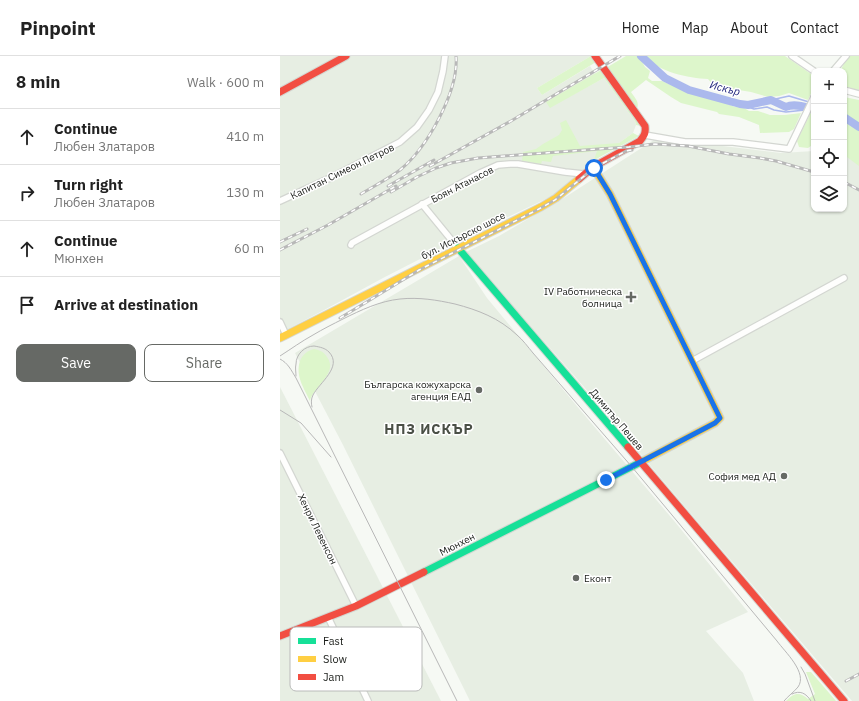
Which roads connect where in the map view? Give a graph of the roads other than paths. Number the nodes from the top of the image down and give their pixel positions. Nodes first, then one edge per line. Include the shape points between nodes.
1 (346, 56) edge
2 (445, 56) edge
3 (595, 56) edge
4 (792, 56) edge
5 (846, 56) edge
6 (836, 68) edge
7 (811, 70) edge
8 (847, 91) edge
9 (280, 92) edge
10 (859, 94) edge
11 (811, 103) edge
12 (645, 135) junction
13 (593, 167) junction
14 (584, 174) junction
15 (280, 201) edge
16 (422, 204) junction
17 (351, 245) dead end
18 (458, 248) junction
19 (844, 278) dead end
20 (280, 322) edge
21 (283, 337) edge
22 (692, 361) junction
23 (280, 453) edge
24 (641, 462) junction
25 (356, 606) junction
26 (328, 617) junction
27 (303, 627) edge
28 (333, 627) edge
29 (290, 632) edge
30 (280, 636) edge
31 (363, 691) edge
32 (368, 701) edge
33 (844, 701) edge

1 - 9 street
2 - 15 street, Капитан Симеон Петров via 438,92 429,110 417,127 400,142
3 - 12 street via 645,126
4 - 7 street
5 - 6 street
8 - 10 street
11 - 12 street via 789,149 733,142 685,142
12 - 13 street, бул. Искърско шосе via 640,142
13 - 14 street, бул. Искърско шосе
13 - 22 street via 610,194
14 - 16 street, Боян Атанасов via 504,164 492,167
14 - 18 street, бул. Искърско шосе via 556,198
16 - 17 street, Боян Атанасов
16 - 18 street, Димитър Пешев
18 - 21 street, бул. Искърско шосе
18 - 24 street, Димитър Пешев
19 - 22 street
20 - 21 street
22 - 24 street, Мюнхен via 720,418
23 - 25 street, Хенри Левенсон
24 - 25 street, Мюнхен
24 - 33 street, Димитър Пешев
25 - 26 street, Мюнхен
26 - 27 street, Мюнхен
26 - 28 street
29 - 30 street, Мюнхен
31 - 32 street

